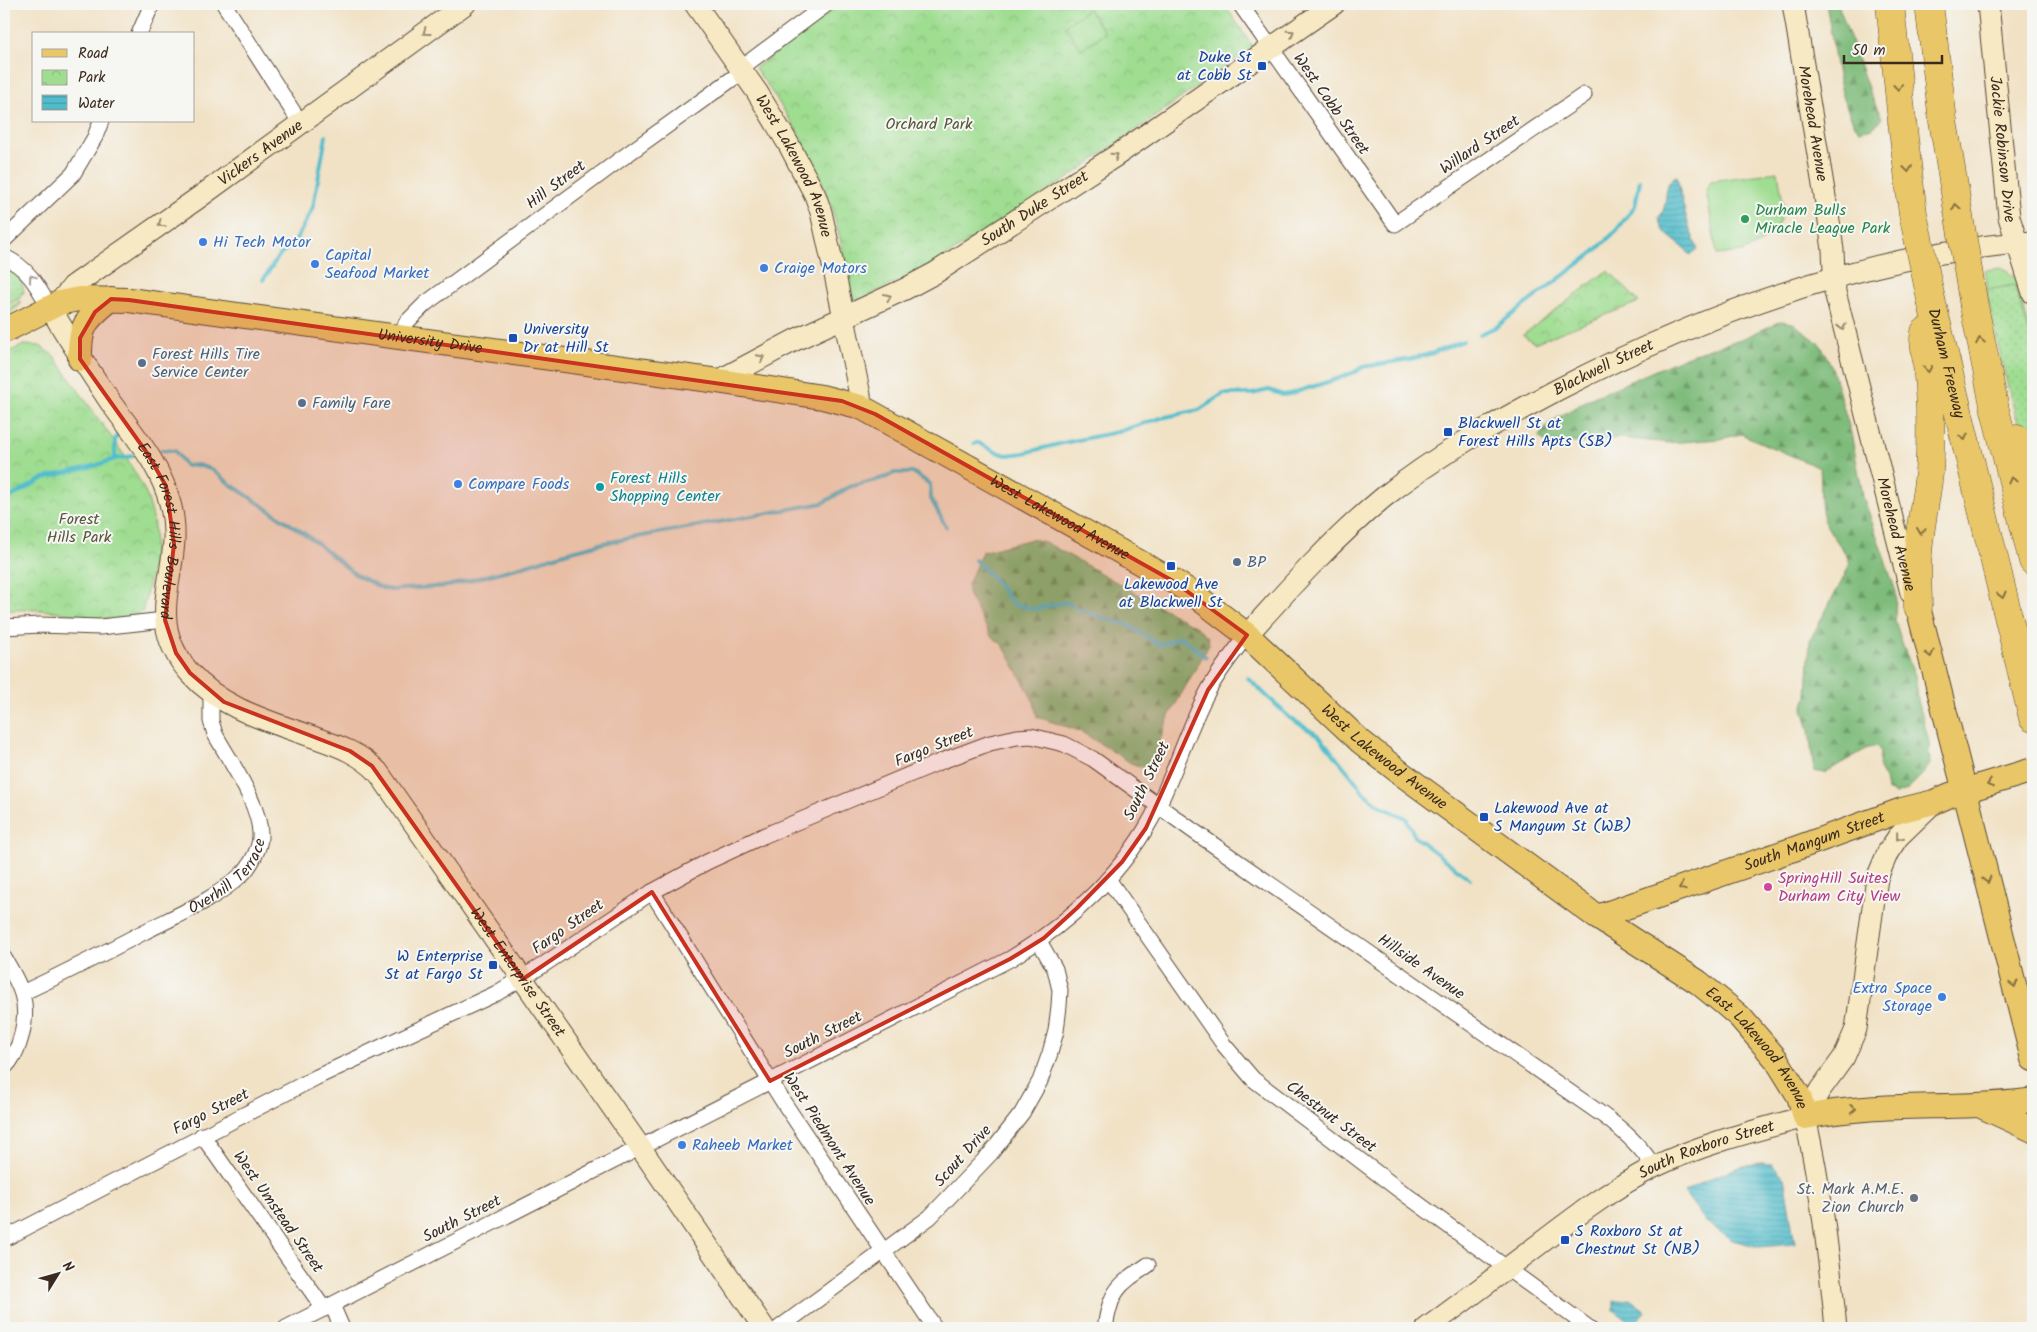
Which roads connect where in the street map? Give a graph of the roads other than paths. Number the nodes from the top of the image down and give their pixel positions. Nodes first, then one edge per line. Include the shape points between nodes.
1 (152, 4) edge
2 (224, 4) edge
3 (465, 4) edge
4 (696, 4) edge
5 (827, 4) edge
6 (1240, 4) edge
7 (1334, 4) edge
8 (1793, 4) edge
9 (1890, 4) edge
10 (1988, 4) edge
11 (1931, 9) edge
12 (140, 32) edge
13 (1270, 47) junction
14 (742, 70) junction
15 (1584, 95) dead end
16 (101, 122) edge
17 (301, 124) junction
18 (1395, 224) joint
19 (4, 240) edge
20 (2025, 243) edge
21 (4, 257) edge
22 (1834, 279) junction
23 (2033, 293) edge
24 (111, 299) junction
25 (1932, 304) junction
26 (54, 306) junction
27 (844, 317) junction
28 (4, 331) edge
29 (402, 338) junction
30 (80, 359) junction
31 (1987, 376) junction
32 (718, 381) junction
33 (861, 408) junction
34 (2033, 479) edge
35 (2033, 561) edge
36 (1918, 607) junction
37 (165, 620) junction
38 (4, 628) edge
39 (1247, 635) junction
40 (211, 693) junction
41 (2033, 718) edge
42 (2024, 773) edge
43 (1966, 792) junction
44 (1934, 802) junction
45 (1158, 806) junction
46 (1108, 879) junction
47 (652, 892) junction
48 (1597, 917) junction
49 (1039, 941) junction
50 (4, 958) edge
51 (523, 979) junction
52 (22, 993) junction
53 (2033, 1059) edge
54 (4, 1068) edge
55 (770, 1081) junction
56 (2033, 1100) edge
57 (1978, 1105) junction
58 (1805, 1117) junction
59 (2033, 1130) edge
60 (202, 1136) junction
61 (640, 1147) junction
62 (1654, 1167) junction
63 (4, 1239) edge
64 (884, 1253) junction
65 (1148, 1265) dead end
66 (1507, 1268) junction
67 (328, 1307) junction
68 (286, 1328) edge
69 (342, 1328) edge
70 (764, 1328) edge
71 (779, 1328) edge
72 (935, 1328) edge
73 (1105, 1328) edge
74 (1427, 1328) edge
75 (1589, 1328) edge
76 (1836, 1328) edge

1 - 12 street
2 - 17 street
3 -> 17 street, Vickers Avenue
4 - 14 street, West Lakewood Avenue
5 - 14 street, Hill Street
6 - 13 street, West Cobb Street
13 -> 7 street, South Duke Street
8 - 22 street, Morehead Avenue via 1830,228
9 -> 25 highway, Durham Freeway, bridge via 1914,214
10 - 20 street, Jackie Robinson Drive via 2009,217
31 -> 11 highway, bridge via 1943,121
13 - 18 street, West Cobb Street
27 -> 13 street, South Duke Street via 906,289 967,253 1109,160
14 - 27 street, West Lakewood Avenue via 789,145 815,195
14 - 29 street, Hill Street via 424,304 406,323
15 - 18 street, Willard Street
16 - 19 street via 73,174
17 -> 26 street, Vickers Avenue via 73,286
20 - 22 street, Blackwell Street via 1934,253
20 - 23 street, Jackie Robinson Drive
26 -> 21 street via 20,265
22 -> 36 street, Morehead Avenue via 1841,320 1900,552
22 - 39 street, Blackwell Street via 1770,298 1644,347 1468,439 1365,514 1300,575
24 - 26 main road, University Drive via 79,299
24 - 29 main road, University Drive
24 - 30 main road via 86,323 80,338
25 -> 36 highway via 1924,338 1930,384 1930,444 1916,574
25 -> 41 highway, Durham Freeway
26 - 28 main road, University Drive
26 - 30 street, East Forest Hills Boulevard
32 -> 27 street, South Duke Street
27 - 33 street, West Lakewood Avenue
29 - 32 main road, University Drive
30 - 37 street, East Forest Hills Boulevard via 151,458 166,486 172,510 174,544
31 - 34 highway via 2007,411
35 -> 31 highway
32 - 33 main road, University Drive via 822,397
33 - 39 main road, West Lakewood Avenue via 1173,581
36 -> 43 main road, Morehead Avenue
37 - 38 street, East Forest Hills Boulevard via 100,627 40,625
37 - 40 street via 170,641 182,663
39 - 45 street, South Street via 1208,690
39 - 48 main road, West Lakewood Avenue via 1379,757
40 - 51 street, West Enterprise Street via 247,712 350,751 372,766 385,780
40 - 52 street, Overhill Terrace via 211,721 215,734 256,811 259,826 258,847 244,872 200,903
42 -> 43 main road, South Mangum Street
43 - 44 main road, South Mangum Street
43 -> 53 main road, Morehead Avenue
44 -> 48 main road, South Mangum Street via 1902,810
44 -> 58 street via 1898,838 1877,878 1856,1029 1844,1057
45 - 46 street, South Street
45 - 47 street, Fargo Street via 1094,759 1064,744 1031,736 1003,739 763,836
45 - 62 street, Hillside Avenue via 1604,1116 1631,1137
46 - 49 street, South Street
46 - 66 street, Chestnut Street via 1224,1045 1253,1079
47 - 51 street, Fargo Street
47 - 55 street, West Piedmont Avenue
48 - 58 main road, East Lakewood Avenue via 1698,982 1740,1017 1776,1059 1799,1096
49 - 55 street, South Street via 1010,960
49 - 64 street, Scout Drive via 1057,974 1060,990 1056,1031 1032,1096 1010,1130 952,1194 930,1217
50 - 52 street
51 - 60 street, Fargo Street
51 - 61 street, West Enterprise Street
52 - 54 street via 24,1003 19,1047
55 - 61 street, South Street
55 - 64 street, West Piedmont Avenue
56 - 57 main road, South Roxboro Street
58 -> 57 main road, South Roxboro Street via 1850,1109
57 - 59 main road
58 - 62 street, South Roxboro Street via 1740,1135
58 - 76 street, East Lakewood Avenue via 1824,1222
60 - 63 street, Fargo Street
60 - 67 street, West Umstead Street
61 - 67 street, South Street
61 - 70 street, West Enterprise Street
62 - 66 street, South Roxboro Street via 1599,1200
64 - 71 street, Scout Drive
64 - 72 street, West Piedmont Avenue
65 - 73 street via 1118,1287
66 - 74 street, South Roxboro Street
66 - 75 street, Chestnut Street
67 - 68 street, South Street
67 - 69 street, West Umstead Street

